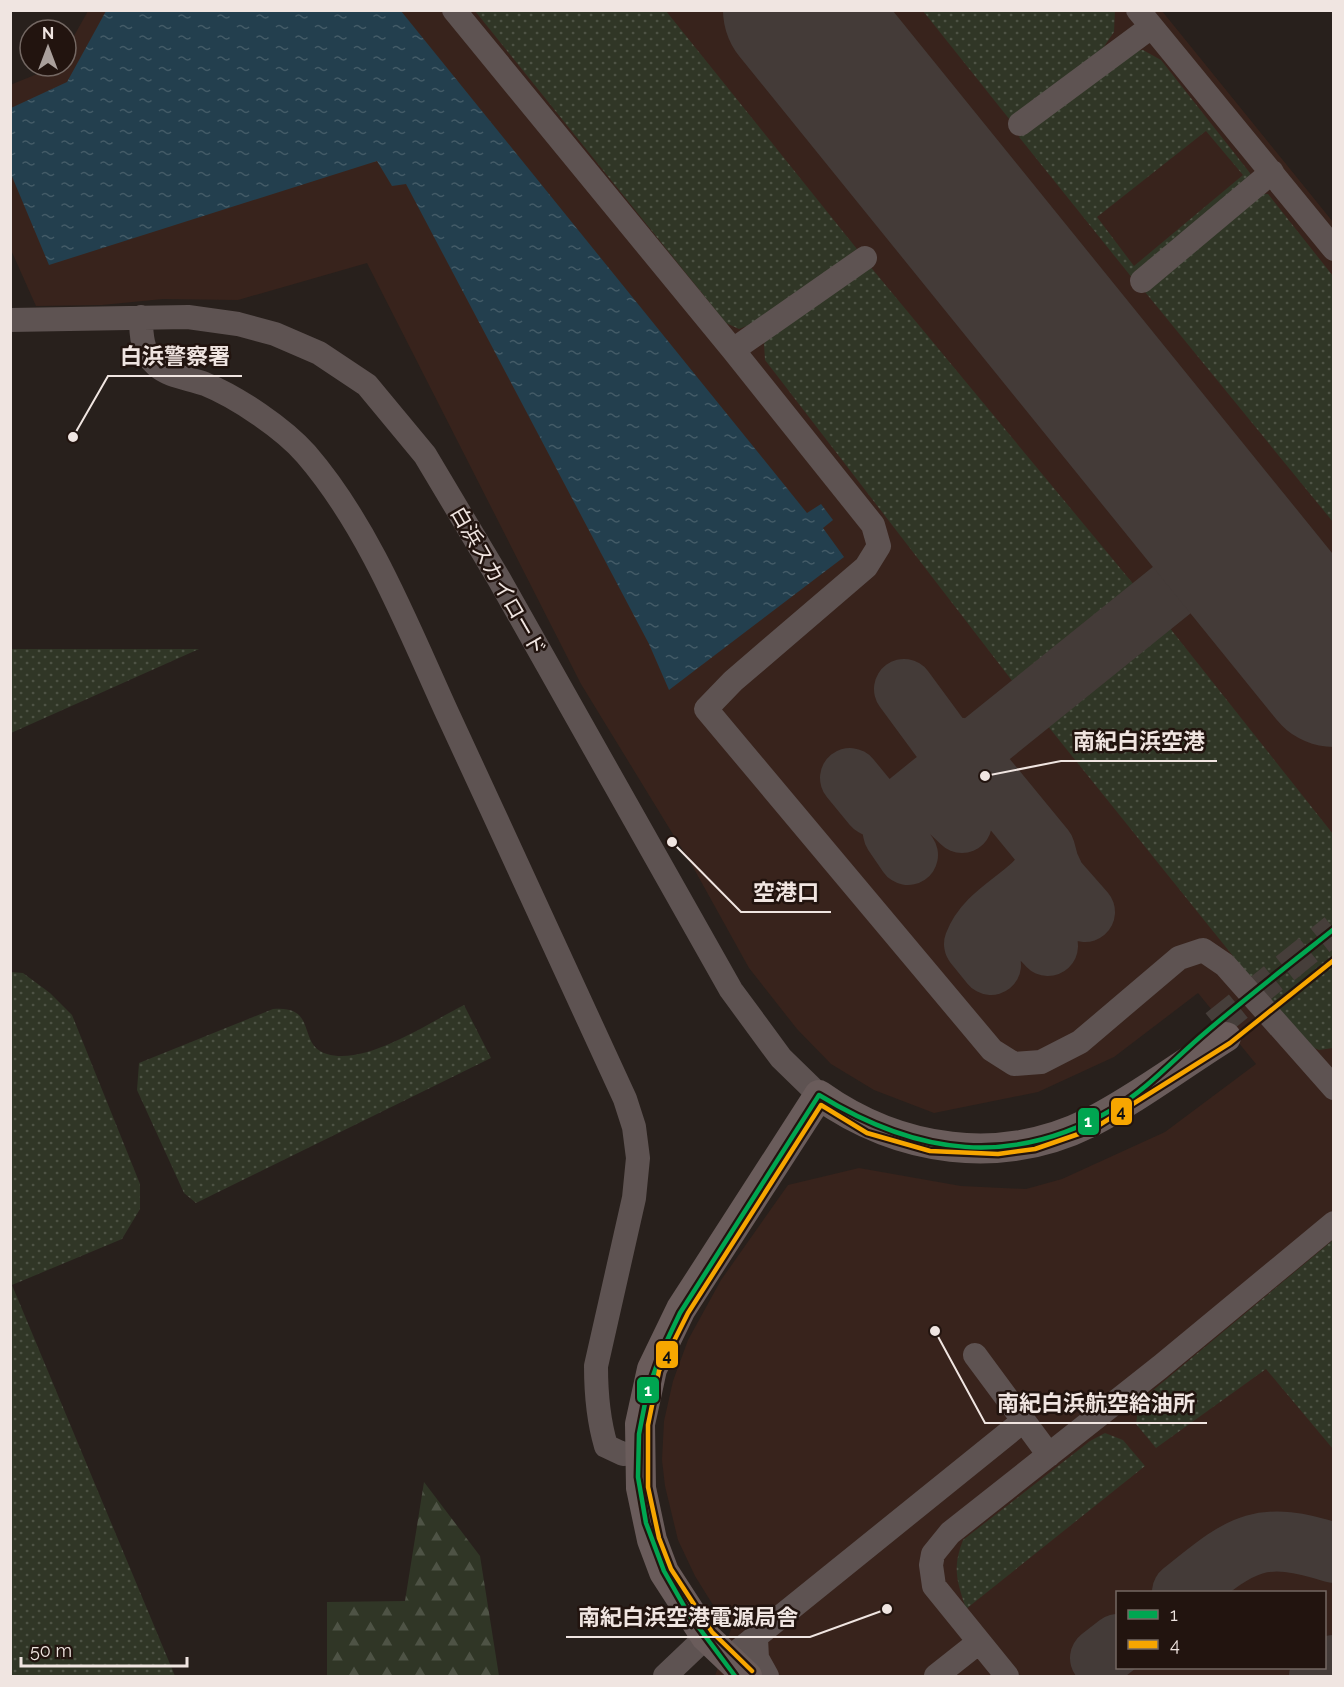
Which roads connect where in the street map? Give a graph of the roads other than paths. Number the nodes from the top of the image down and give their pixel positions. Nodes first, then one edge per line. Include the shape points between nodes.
1 (454, 10) edge
2 (1145, 19) edge
3 (1020, 124) dead end
4 (1272, 172) junction
5 (1334, 249) edge
6 (865, 258) dead end
7 (1142, 281) dead end
8 (141, 317) junction
9 (10, 320) edge
10 (733, 350) junction
11 (1221, 1031) tunnel mouth
12 (1329, 1073) edge
13 (819, 1095) junction
14 (1334, 1223) edge
15 (975, 1354) dead end
16 (1023, 1421) junction
17 (638, 1454) junction
18 (1049, 1455) junction
19 (706, 1637) junction
20 (756, 1638) junction
21 (979, 1642) junction
22 (736, 1671) edge
23 (665, 1677) edge
24 (767, 1677) edge
25 (936, 1677) edge
26 (1007, 1677) edge

1 - 10 street
2 - 3 street
2 - 4 street
4 - 5 street
4 - 7 street
6 - 10 street
8 - 9 street, 白浜スカイロード
8 - 13 street, 白浜スカイロード via 188,317 275,334 319,352 368,385 386,405 425,455 499,579 731,990 782,1058
8 - 17 street via 146,351 156,365 242,403 272,425 305,453 345,506 394,598 625,1098 638,1158 631,1209 596,1366 596,1391 598,1420 606,1446 623,1454
10 - 12 street via 873,525 879,546 866,567 706,709 992,1050 1014,1064 1041,1062 1080,1041 1179,958 1203,950 1225,965
11 - 13 main road via 1117,1107 1081,1126 1033,1142 998,1148 931,1144 897,1136 870,1126
13 - 17 main road via 665,1338 644,1397
14 - 18 street
15 - 16 street
16 - 18 street
16 - 20 street
17 - 19 main road via 652,1540 664,1572
18 - 21 street via 950,1533 933,1554 934,1586
19 - 22 main road
19 - 23 street
20 - 22 street
20 - 24 street via 757,1658
21 - 25 street
21 - 26 street

